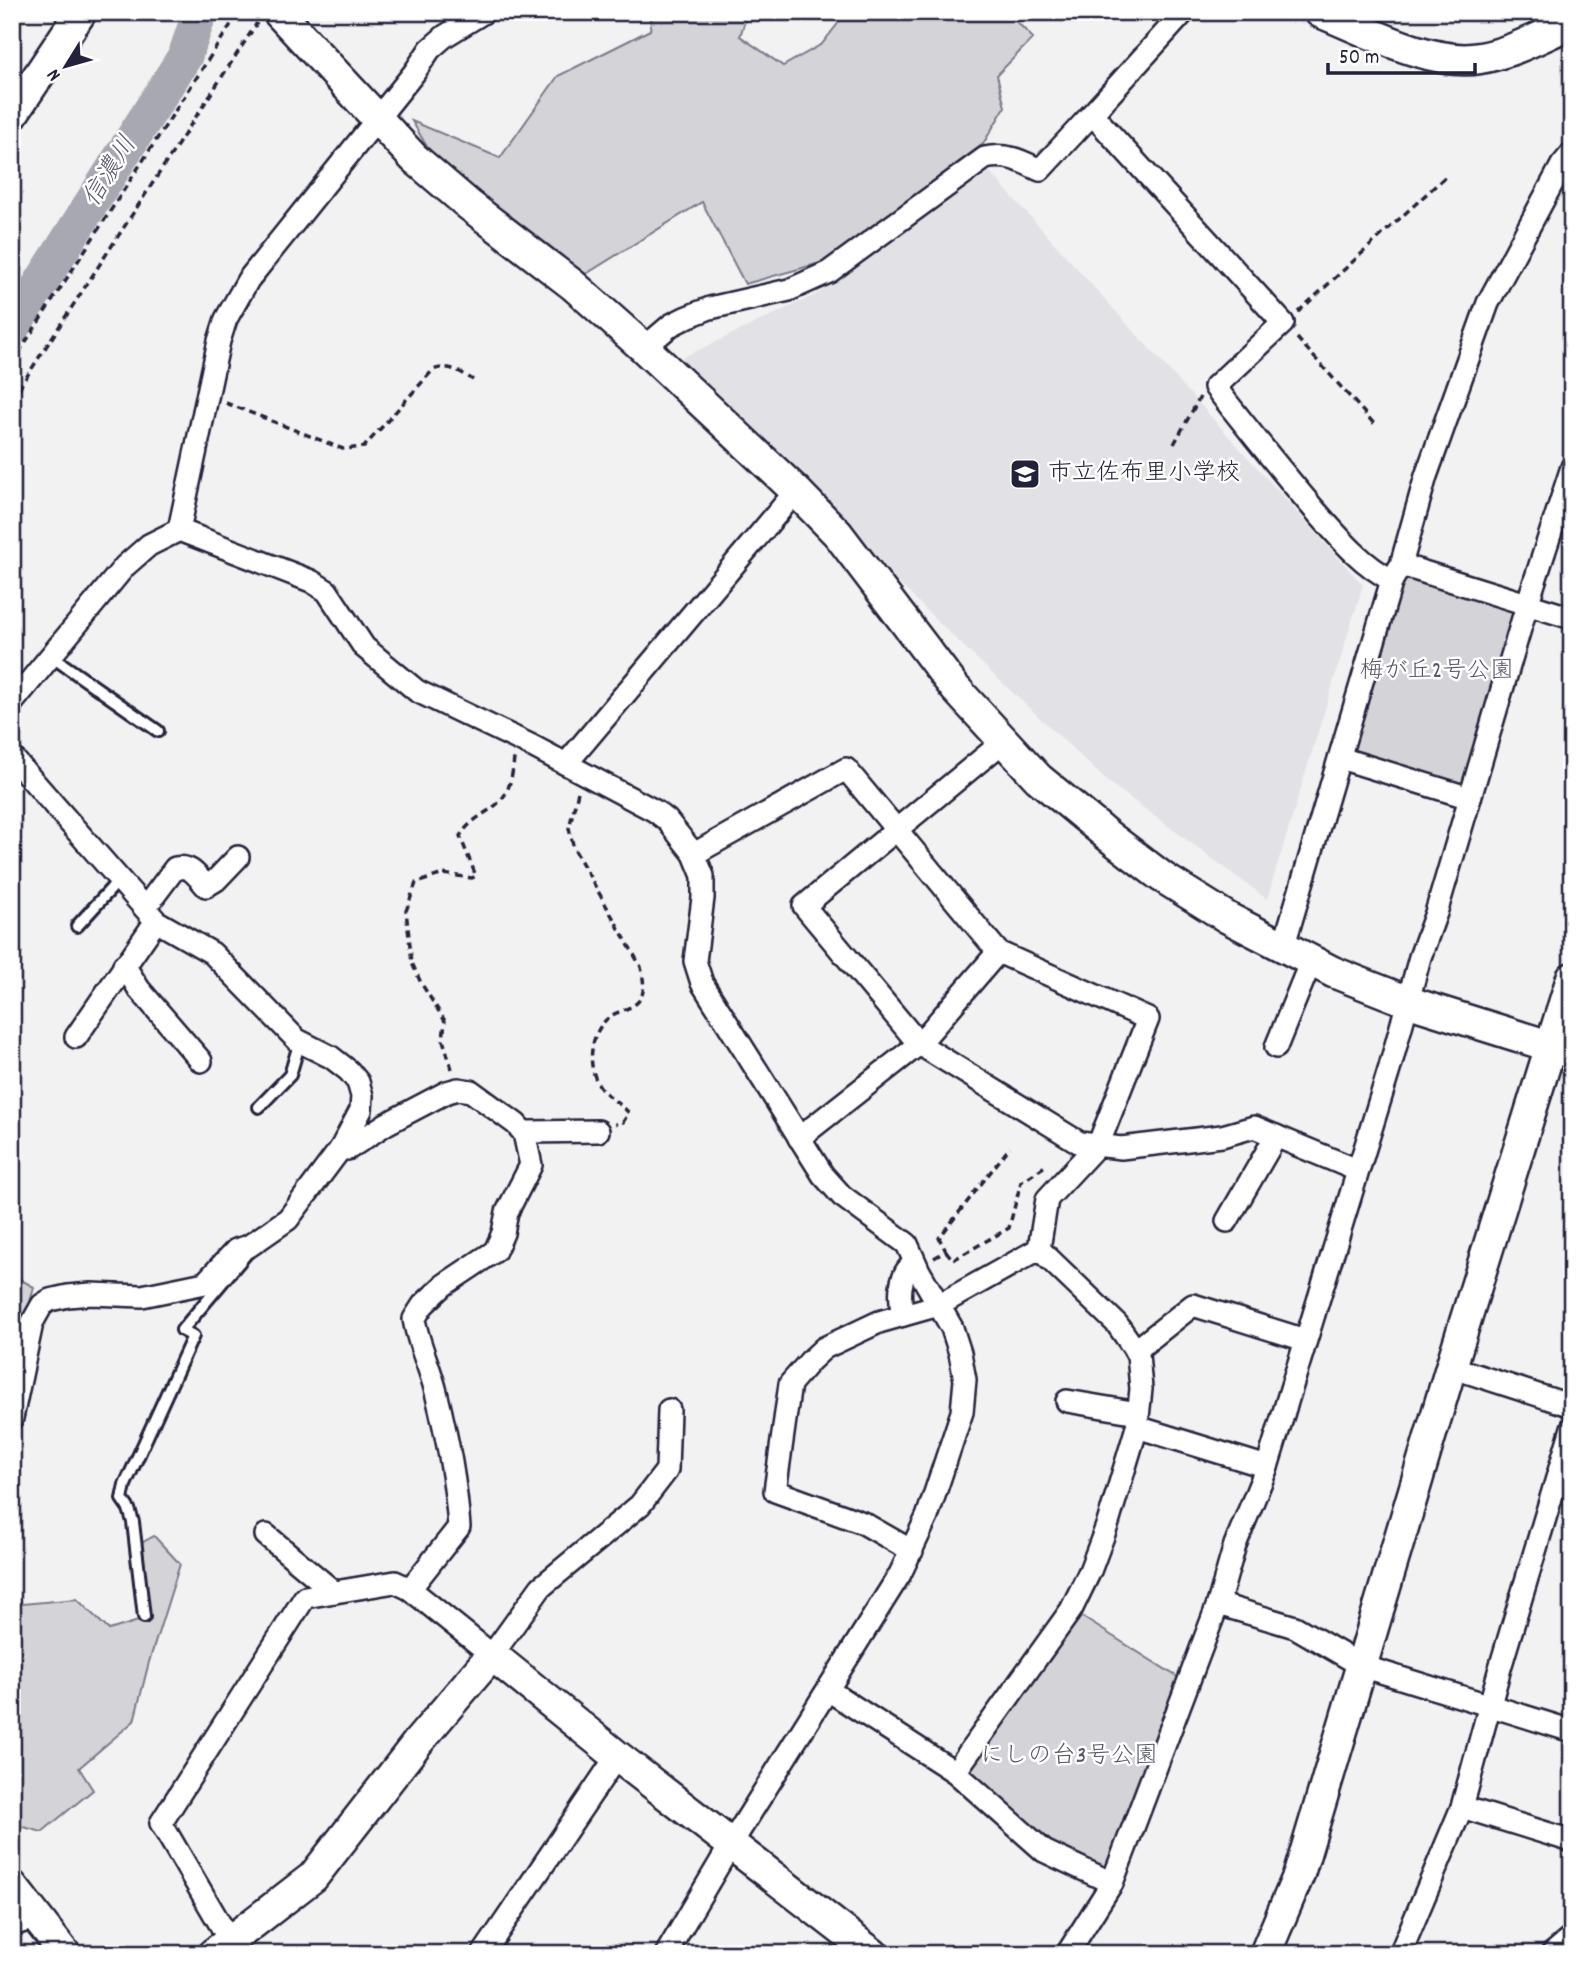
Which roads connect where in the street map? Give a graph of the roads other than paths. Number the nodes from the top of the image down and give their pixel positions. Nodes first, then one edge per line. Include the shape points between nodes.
1 (81, 12) edge
2 (278, 12) edge
3 (484, 12) edge
4 (1184, 12) edge
5 (1320, 12) edge
6 (1572, 23) edge
7 (1092, 114) junction
8 (12, 115) edge
9 (377, 119) junction
10 (1572, 153) edge
11 (644, 348) junction
12 (1572, 467) edge
13 (796, 491) junction
14 (179, 530) junction
15 (1397, 573) junction
16 (1527, 604) junction
17 (1572, 618) edge
18 (51, 656) junction
19 (12, 703) edge
20 (158, 731) dead end
21 (1004, 741) junction
22 (12, 757) edge
23 (1340, 758) junction
24 (566, 764) junction
25 (1470, 797) junction
26 (897, 830) junction
27 (694, 853) junction
28 (238, 857) dead end
29 (120, 880) junction
30 (151, 914) junction
31 (77, 926) dead end
32 (1283, 948) junction
33 (998, 952) junction
34 (1311, 961) junction
35 (124, 965) junction
36 (1572, 978) edge
37 (1409, 1002) junction
38 (76, 1037) dead end
39 (300, 1041) junction
40 (919, 1044) junction
41 (1276, 1047) dead end
42 (1561, 1049) edge
43 (201, 1061) dead end
44 (258, 1107) dead end
45 (598, 1131) road end
46 (524, 1133) junction
47 (1276, 1136) junction
48 (799, 1138) junction
49 (1096, 1146) junction
50 (341, 1148) junction
51 (1356, 1170) junction
52 (1227, 1221) dead end
53 (249, 1247) junction
54 (1038, 1249) junction
55 (916, 1266) junction
56 (939, 1304) junction
57 (903, 1315) junction
58 (1305, 1340) junction
59 (1135, 1351) junction
60 (1451, 1367) junction
61 (1067, 1401) dead end
62 (1572, 1406) edge
63 (669, 1410) dead end
64 (12, 1418) edge
65 (1137, 1420) junction
66 (1572, 1428) edge
67 (1267, 1467) junction
68 (266, 1535) dead end
69 (912, 1551) junction
70 (410, 1588) junction
71 (334, 1592) junction
72 (1218, 1604) junction
73 (144, 1617) dead end
74 (492, 1656) junction
75 (1362, 1666) junction
76 (828, 1690) junction
77 (1490, 1706) junction
78 (1572, 1731) edge
79 (617, 1756) junction
80 (955, 1772) junction
81 (1461, 1807) junction
82 (1572, 1841) edge
83 (731, 1844) junction
84 (1112, 1883) junction
85 (12, 1885) edge
86 (25, 1921) edge
87 (1572, 1937) edge
88 (222, 1947) edge
89 (858, 1949) edge
90 (65, 1954) edge
91 (483, 1954) edge
92 (666, 1954) edge
93 (1067, 1954) edge
94 (1265, 1954) edge
95 (1399, 1954) edge
96 (1552, 1954) edge

1 - 8 street
2 - 9 street
3 - 9 street via 430,49
4 - 7 street
5 - 6 street via 1427,54 1455,60 1505,51
7 - 11 street via 1040,170 1011,156 985,158 829,272 789,290 687,317
7 - 15 street via 1283,323 1215,387 1334,531 1377,572
9 - 11 street via 432,173
9 - 14 street via 248,280 226,319
10 - 15 street via 1488,303
11 - 13 street
12 - 16 street
13 - 21 street via 838,534 955,688
13 - 24 street
14 - 18 street via 149,545 125,566
14 - 24 street via 311,581 327,591 364,647 417,691
15 - 16 street
15 - 23 street
16 - 17 street
16 - 25 street
18 - 19 street
18 - 20 lane
21 - 26 street
21 - 32 street via 1038,778 1162,877
22 - 29 street
23 - 25 street
23 - 32 street
24 - 27 street via 667,820
25 - 37 street
26 - 27 street via 846,769
26 - 33 street
26 - 40 street via 804,906
27 - 48 street via 703,876 695,961 702,983
28 - 30 street via 206,886 185,866 175,868
29 - 30 street
29 - 31 lane
30 - 35 street
30 - 39 street via 212,953
32 - 34 street
33 - 40 street
33 - 49 street via 1148,1018
34 - 37 street
34 - 41 street
35 - 38 street
35 - 43 street
36 - 42 street
37 - 42 street
37 - 51 street
39 - 44 lane via 290,1074
39 - 50 street via 331,1057 358,1082 361,1110
40 - 48 street
40 - 49 street via 1080,1143
42 - 60 street
45 - 46 street
46 - 50 street via 471,1091 458,1089 386,1124 348,1149
46 - 70 street via 531,1165 507,1212 495,1251 444,1285 414,1319 436,1393 459,1527
47 - 49 street via 1254,1127 1222,1136 1121,1148
47 - 51 street
47 - 52 street
48 - 55 street via 842,1196 907,1244
49 - 54 street via 1047,1199
50 - 53 street via 288,1219
51 - 58 street
53 - 64 street via 236,1250 205,1283 184,1289 142,1296 92,1294 50,1300 32,1323
53 - 73 lane via 182,1330 193,1336 125,1485 122,1499 133,1522
54 - 56 street
54 - 59 street via 1117,1324
55 - 56 street
55 - 57 street via 909,1267 903,1277
56 - 57 street
56 - 69 street via 960,1353 965,1380 962,1412
57 - 69 street via 824,1348 790,1384 775,1492 863,1524
58 - 59 street via 1193,1305
58 - 67 street
59 - 65 street via 1141,1389
60 - 62 street
60 - 75 street
61 - 65 street
63 - 74 street via 667,1470 640,1505 541,1587
65 - 67 street
65 - 80 street via 1108,1523 1071,1610
66 - 77 street
67 - 72 street via 1235,1545
68 - 71 street
69 - 76 street
70 - 71 street via 395,1582
70 - 74 street
71 - 88 street via 305,1597 161,1823
72 - 75 street via 1295,1627
72 - 84 street
74 - 79 street
74 - 88 street via 313,1877
75 - 77 street
75 - 94 street via 1299,1874
76 - 80 street
76 - 83 street
77 - 78 street
77 - 81 street
79 - 83 street
79 - 91 street
80 - 84 street via 1044,1851
81 - 82 street
81 - 95 street
83 - 89 street
83 - 92 street
84 - 93 street
85 - 86 street
86 - 90 street
87 - 96 street

